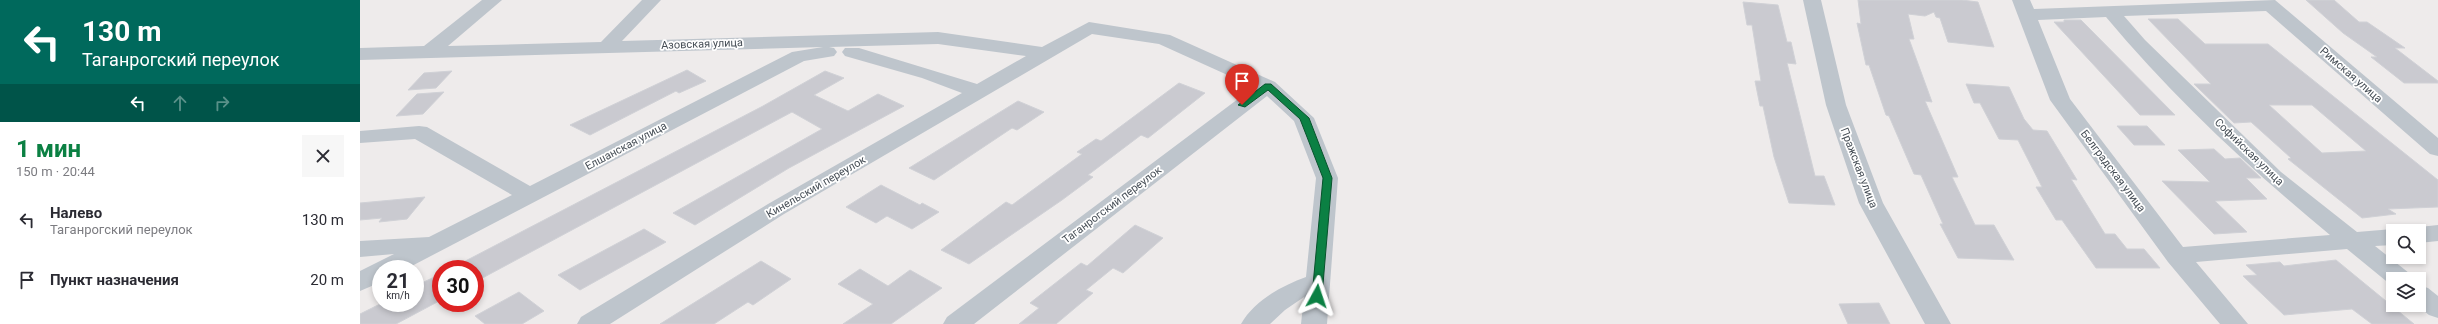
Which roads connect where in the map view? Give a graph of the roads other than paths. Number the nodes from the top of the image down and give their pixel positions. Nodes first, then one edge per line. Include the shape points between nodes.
1 (492, 0) edge
2 (652, 0) edge
3 (1812, 0) edge
4 (2267, 2) edge
5 (2024, 8) edge
6 (2110, 11) junction
7 (860, 46) junction
8 (606, 47) junction
9 (429, 52) junction
10 (1044, 53) junction
11 (360, 54) edge
12 (1268, 86) junction
13 (980, 92) junction
14 (360, 137) edge
15 (2438, 149) edge
16 (531, 196) junction
17 (2438, 234) edge
18 (2426, 235) edge
19 (2386, 238) edge
20 (2352, 241) junction
21 (437, 243) junction
22 (360, 249) edge
23 (2177, 256) junction
24 (404, 260) edge
25 (2391, 272) edge
26 (372, 276) edge
27 (360, 282) edge
28 (1318, 282) junction
29 (2426, 300) edge
30 (2438, 309) edge
31 (590, 324) edge
32 (956, 324) edge
33 (1254, 324) edge
34 (1314, 324) edge
35 (1938, 324) edge
36 (2235, 324) edge

1 - 9 street
2 - 8 street
3 - 35 street, Пражская улица via 1836,105 1871,203
4 - 6 street
4 - 15 street, Римская улица
5 - 6 street
5 - 23 street, Белградская улица via 2060,100
6 - 20 street, Софийская улица via 2138,44 2273,177
7 - 8 street, Азовская улица
7 - 10 street, Азовская улица via 938,38
7 - 13 street
7 - 16 street, Елшанская улица via 799,56
8 - 9 street, Азовская улица
9 - 11 street, Азовская улица
10 - 12 street, Кинельский переулок via 1089,28 1164,39
10 - 13 street, Кинельский переулок
12 - 28 street, Кинельский переулок via 1304,118 1327,178
12 - 32 street, Таганрогский переулок
13 - 31 street, Кинельский переулок via 776,209
14 - 16 street via 419,132
16 - 21 street, Елшанская улица
17 - 18 street
19 - 20 street
20 - 23 street
20 - 25 street, Софийская улица
21 - 22 street
21 - 24 street, Елшанская улица
23 - 36 street, Белградская улица
26 - 27 street
28 - 33 street via 1298,288 1278,299
28 - 34 street, Кинельский переулок
29 - 30 street

